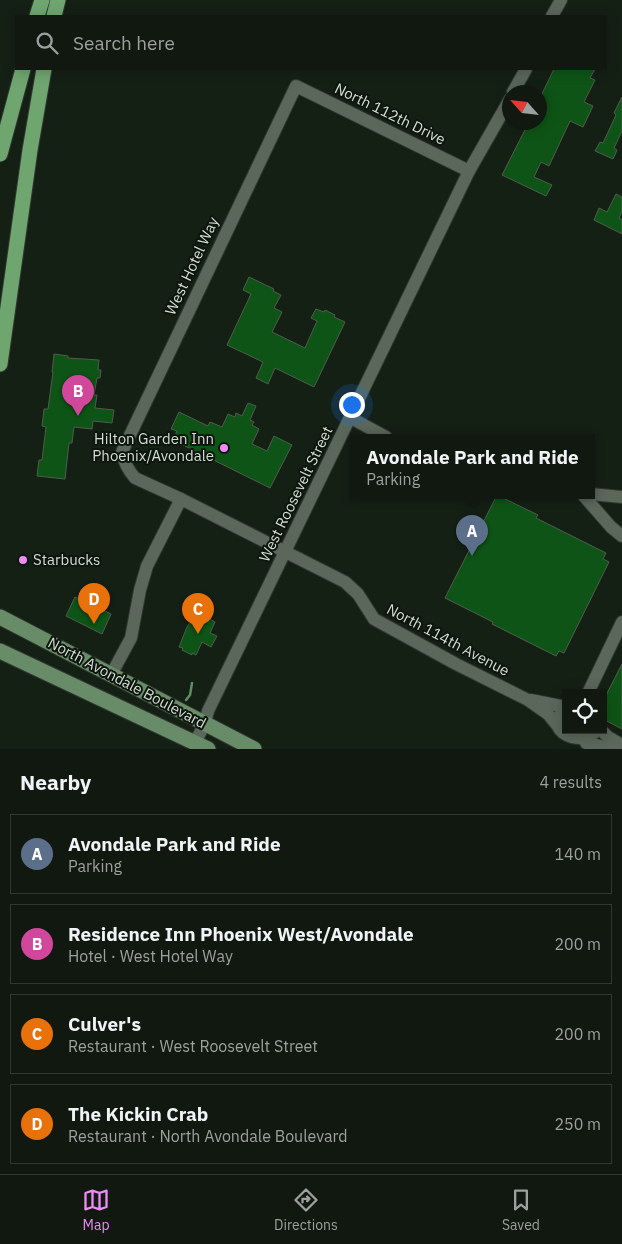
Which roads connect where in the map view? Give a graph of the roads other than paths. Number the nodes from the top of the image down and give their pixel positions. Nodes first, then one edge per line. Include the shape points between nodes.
1 (42, 0) edge
2 (58, 0) edge
3 (561, 0) edge
4 (37, 15) edge
5 (54, 15) edge
6 (553, 15) edge
7 (23, 70) edge
8 (44, 70) edge
9 (525, 70) edge
10 (517, 85) edge
11 (296, 86) joint
12 (502, 113) edge
13 (0, 154) edge
14 (469, 172) junction
15 (0, 364) edge
16 (350, 418) junction
17 (380, 434) edge
18 (124, 461) joint
19 (595, 494) edge
20 (622, 497) edge
21 (181, 499) junction
22 (586, 499) edge
23 (622, 536) edge
24 (286, 552) junction
25 (0, 617) edge
26 (622, 622) edge
27 (0, 651) edge
28 (603, 665) junction
29 (112, 675) junction
30 (590, 689) edge
31 (600, 689) edge
32 (528, 700) junction
33 (562, 707) edge
34 (562, 712) edge
35 (204, 724) junction
36 (558, 732) junction
37 (595, 734) edge
38 (605, 734) edge
39 (622, 745) edge
40 (202, 746) edge
41 (580, 746) edge
42 (254, 749) edge
43 (616, 749) edge

1 - 4 highway
2 - 5 highway
3 - 6 street
7 - 13 highway
8 - 15 highway
9 - 10 street
11 - 14 street, North 112th Drive
11 - 18 street, West Hotel Way via 125,444 122,452
12 - 14 street, West Roosevelt Street
14 - 16 street, West Roosevelt Street
16 - 17 street
16 - 24 street, West Roosevelt Street
18 - 21 street, North 114th Avenue via 135,478
19 - 20 street
21 - 24 street, North 114th Avenue
21 - 29 street via 147,566 130,638
22 - 23 street
24 - 32 street, North 114th Avenue via 345,582 358,594 374,619 385,627
24 - 35 street, West Roosevelt Street
25 - 29 main road, North Avondale Boulevard
26 - 28 street
27 - 40 main road, North Avondale Boulevard
28 - 30 street
28 - 31 street
29 - 35 main road, North Avondale Boulevard
32 - 33 street
32 - 36 street via 548,714
34 - 36 street
35 - 40 street, West Roosevelt Street
35 - 42 main road, North Avondale Boulevard
36 - 41 street via 564,740
37 - 41 street
38 - 39 street
41 - 43 street

